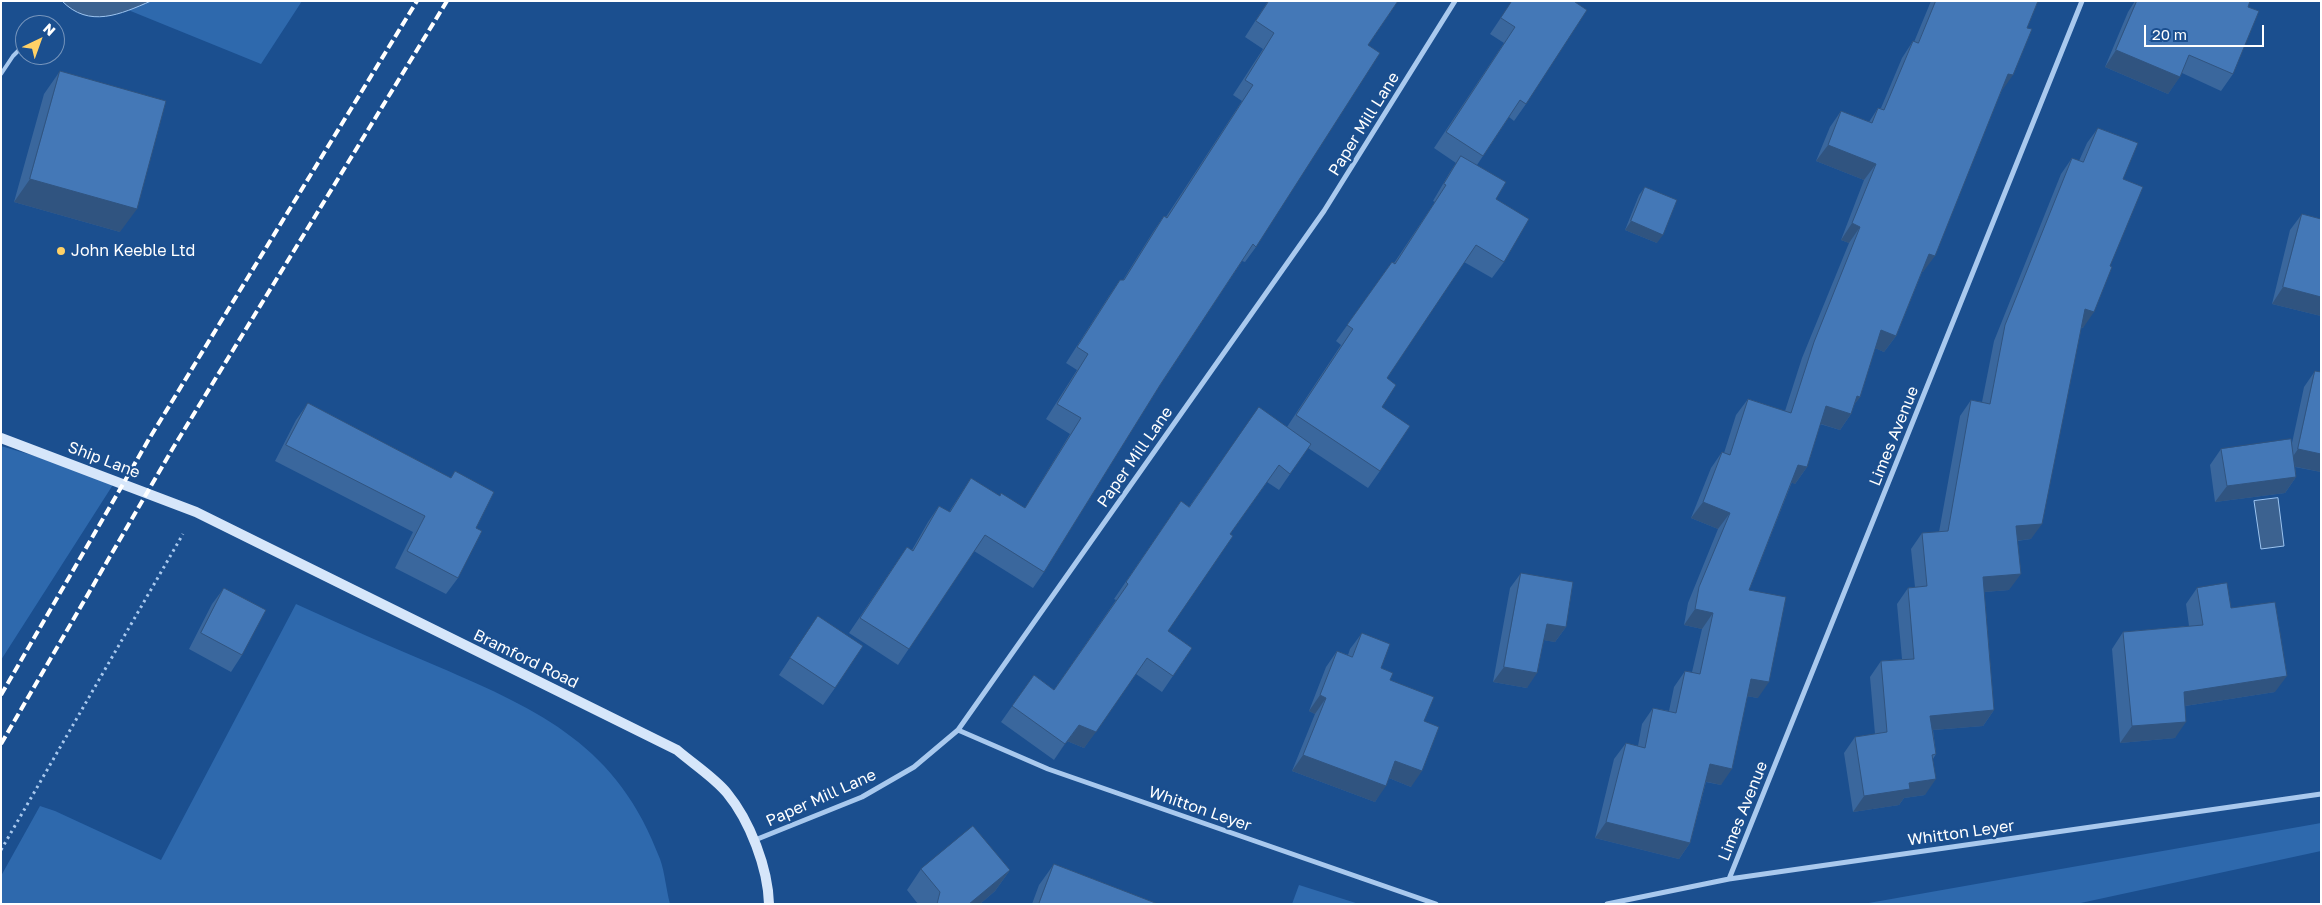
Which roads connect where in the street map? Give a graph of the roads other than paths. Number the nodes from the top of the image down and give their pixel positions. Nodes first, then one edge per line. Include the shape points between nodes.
1 (1455, 1) edge
2 (2082, 1) edge
3 (15, 54) edge
4 (1, 74) edge
5 (1, 438) edge
6 (196, 512) joint
7 (958, 730) junction
8 (2321, 794) edge
9 (755, 840) junction
10 (1730, 879) junction
11 (769, 904) edge
12 (1436, 904) edge
13 (1607, 904) edge

1 - 7 street, Paper Mill Lane via 1324,211
2 - 10 street, Limes Avenue
3 - 4 lane
5 - 6 main road, Ship Lane
6 - 9 main road, Bramford Road via 677,750 727,792
7 - 9 street, Paper Mill Lane via 914,768 862,796
7 - 12 street, Whitton Leyer via 1048,769
8 - 10 street, Whitton Leyer
9 - 11 main road, Bramford Road via 768,886
10 - 13 street, Whitton Leyer

